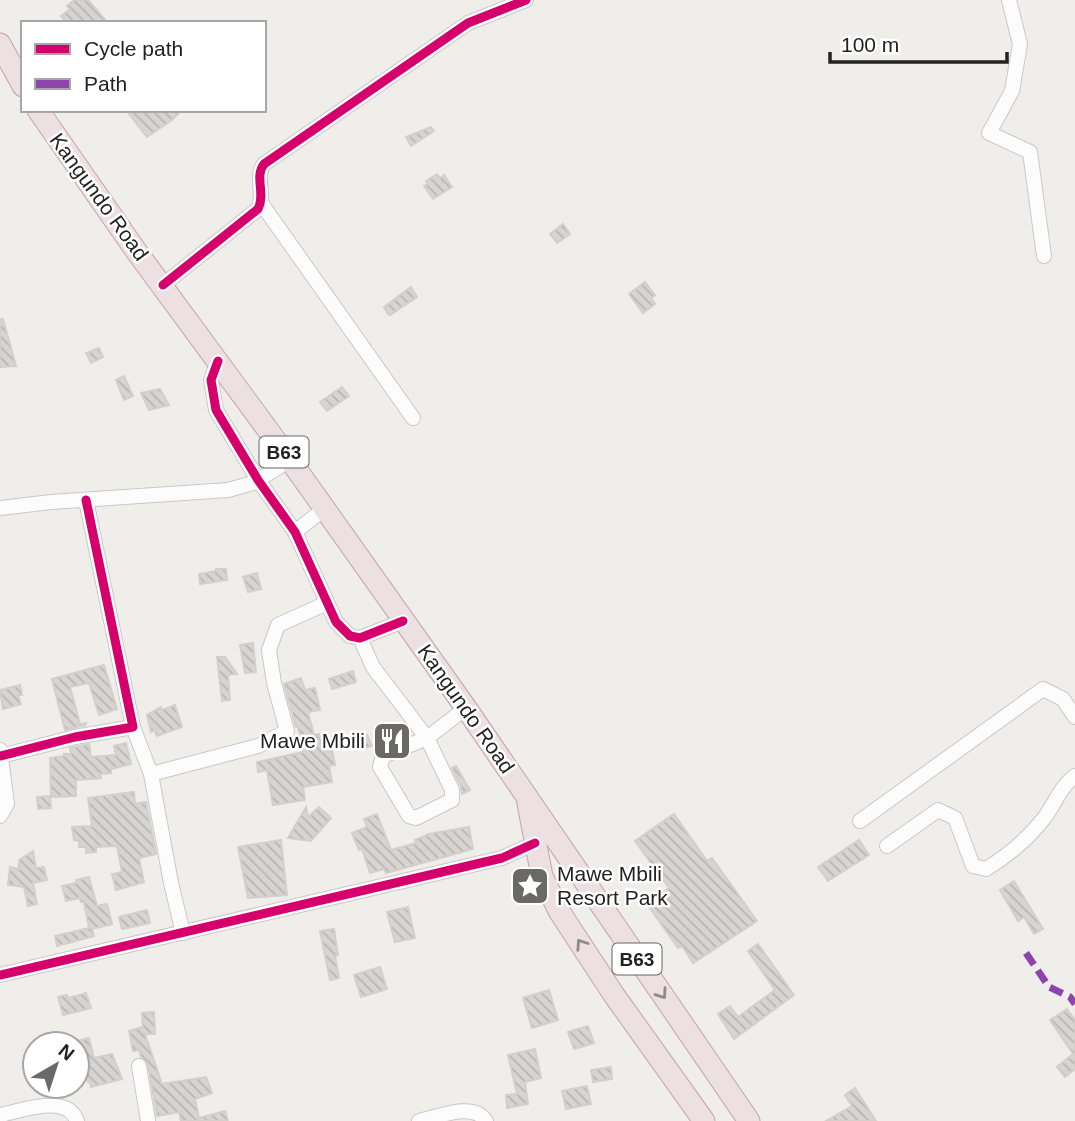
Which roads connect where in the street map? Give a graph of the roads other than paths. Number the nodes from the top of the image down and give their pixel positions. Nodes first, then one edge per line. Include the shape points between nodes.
1 (526, 0) edge
2 (1009, 0) edge
3 (0, 44) edge
4 (21, 82) edge
5 (39, 112) edge
6 (261, 203) junction
7 (1044, 256) dead end
8 (163, 285) junction
9 (218, 361) junction
10 (413, 418) dead end
11 (290, 460) junction
12 (258, 480) junction
13 (86, 500) junction
14 (0, 508) edge
15 (324, 509) junction
16 (295, 532) junction
17 (327, 603) junction
18 (403, 621) junction
19 (360, 638) junction
20 (466, 708) junction
21 (1075, 717) edge
22 (133, 727) junction
23 (427, 738) junction
24 (1, 753) edge
25 (151, 774) junction
26 (1075, 776) edge
27 (527, 796) junction
28 (0, 816) edge
29 (860, 821) dead end
30 (535, 844) junction
31 (887, 846) dead end
32 (183, 933) junction
33 (0, 975) edge
34 (138, 1066) dead end
35 (725, 1087) junction
36 (0, 1115) edge
37 (701, 1116) edge
38 (77, 1121) edge
39 (148, 1121) edge
40 (419, 1121) edge
41 (486, 1121) edge
42 (749, 1121) edge

1 - 6 street via 468,23 264,164
2 - 7 street via 1020,44 1012,92 989,133 1030,152
3 - 4 highway
5 - 8 highway, Kangundo Road / B63
6 - 8 street
6 - 10 street
8 - 9 highway, Kangundo Road / B63
9 - 11 highway, Kangundo Road / B63
9 - 12 street via 211,380 216,410
11 - 12 street
11 - 15 highway, Kangundo Road / B63
12 - 13 street via 228,490
12 - 16 street
13 - 14 street
13 - 22 street
15 - 16 street
15 - 18 highway, Kangundo Road / B63
16 - 17 street
17 - 19 street via 336,622 350,636
17 - 25 street via 278,625 269,650 287,731 258,746
18 - 19 street
18 - 20 highway, Kangundo Road / B63
19 - 23 street via 373,667
20 - 23 street
20 - 27 highway, Kangundo Road / B63
21 - 29 street via 1063,699 1044,689
22 - 24 street
22 - 25 street
23 - 23 street via 380,761 409,816 416,818 453,796
24 - 28 street via 7,804
25 - 32 street
26 - 31 street via 1021,845 986,869 973,866 955,818 938,810
27 - 30 highway, Kangundo Road / B63
27 -> 35 highway, Kangundo Road / B63
30 - 32 street via 502,858
37 -> 30 highway, Kangundo Road / B63 via 559,911 542,876
32 - 33 street
34 - 39 street
35 - 37 highway via 710,1090 704,1097
35 - 42 highway, Kangundo Road / B63
36 - 38 street via 56,1104
40 - 41 street via 473,1111

